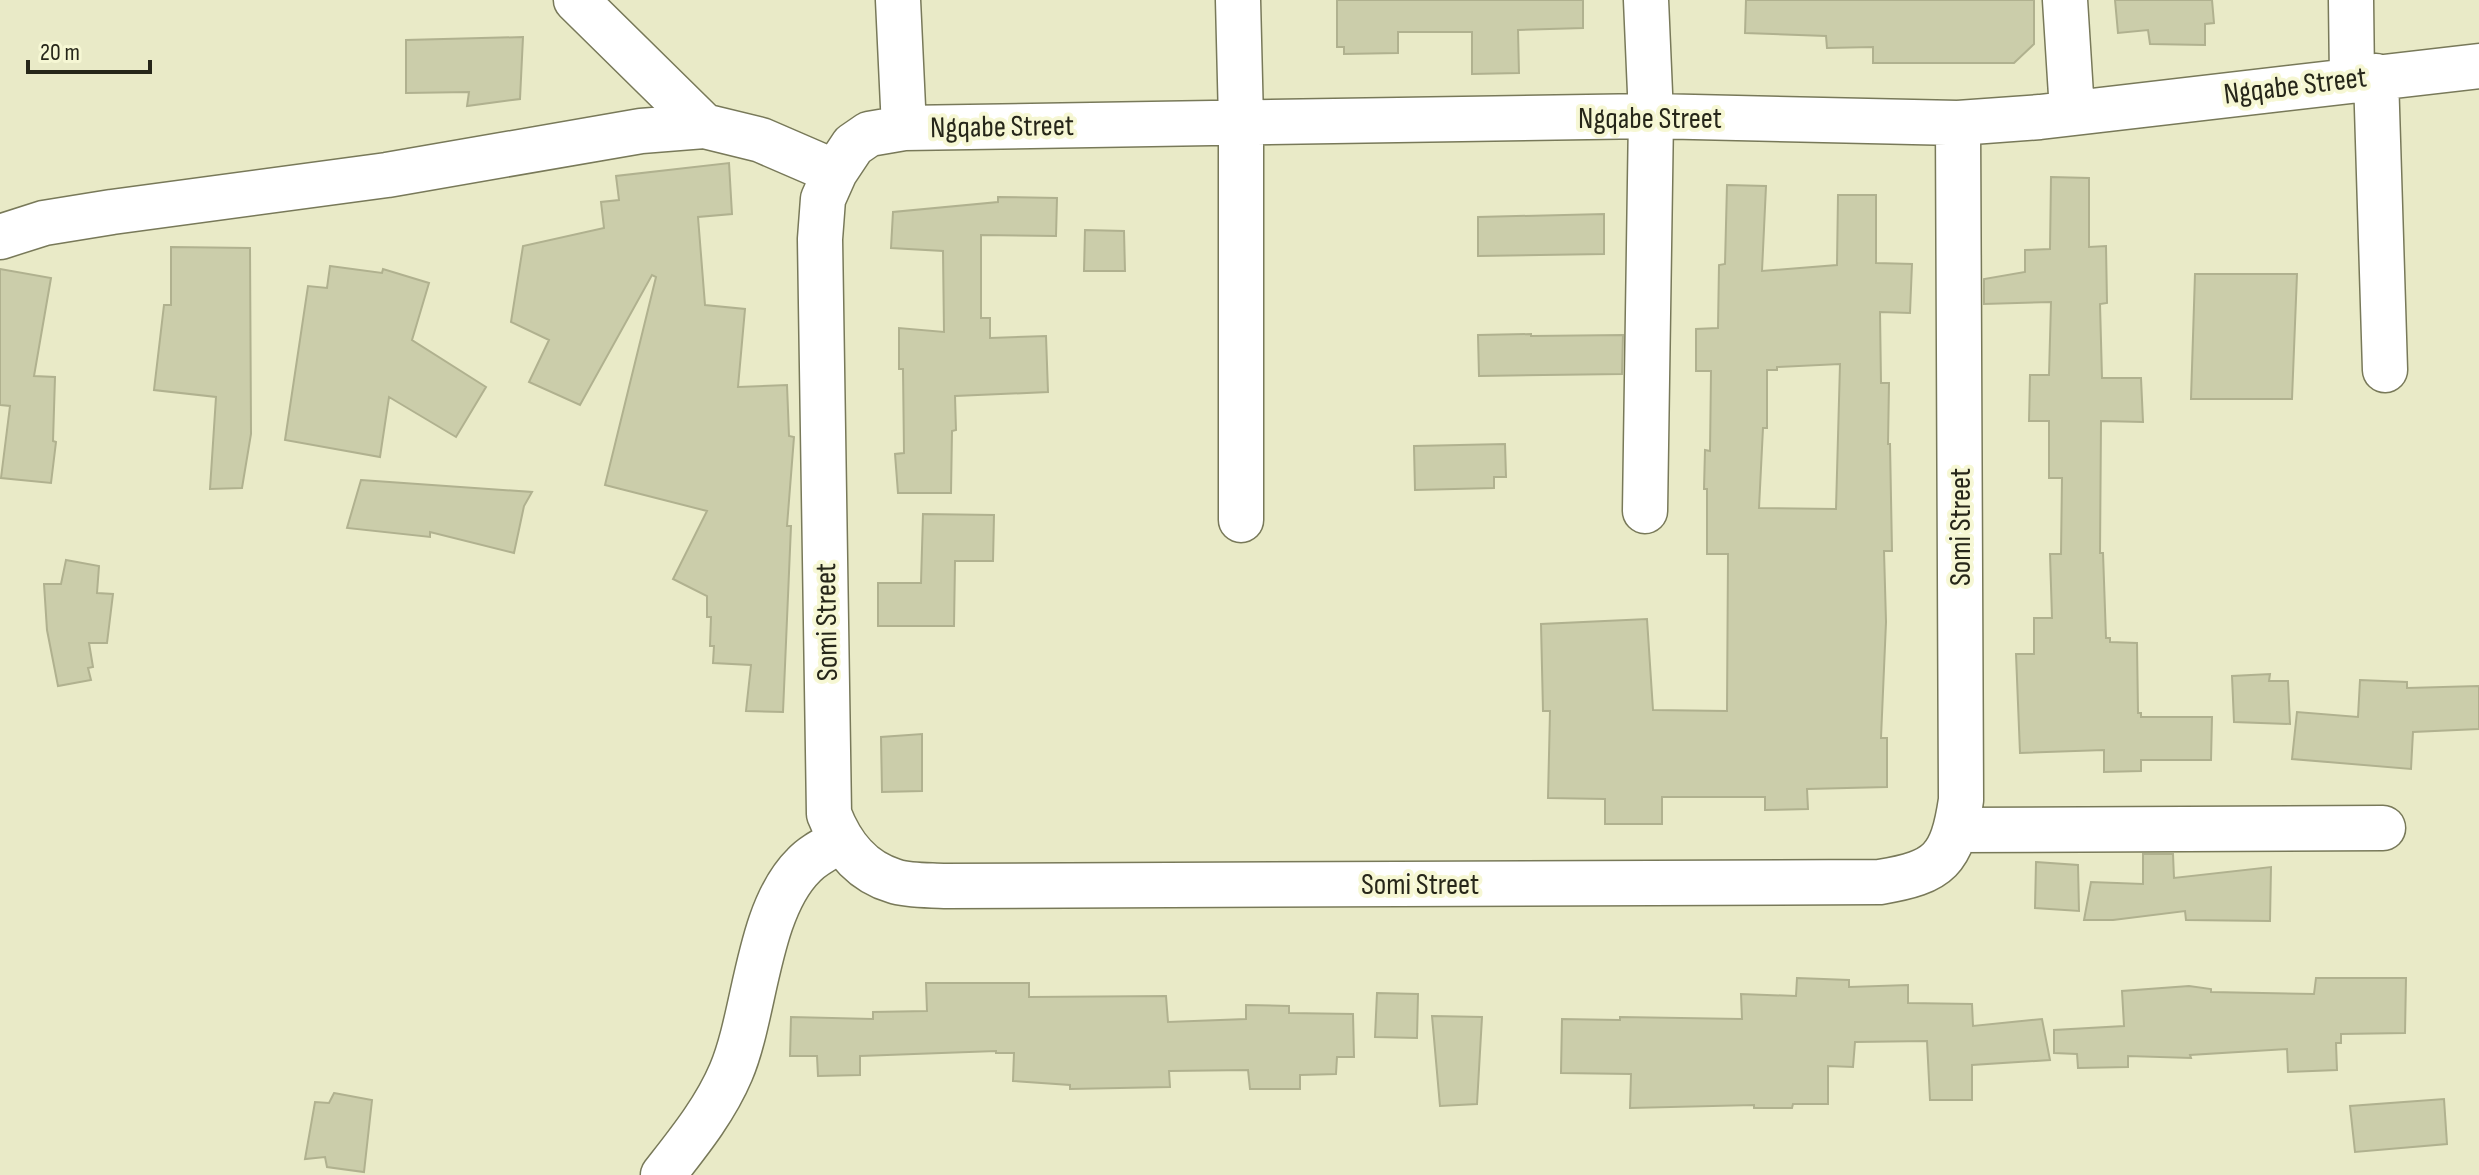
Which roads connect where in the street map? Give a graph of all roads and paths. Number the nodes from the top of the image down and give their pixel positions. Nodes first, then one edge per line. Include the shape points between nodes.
1 (576, 0) edge
2 (898, 0) edge
3 (1238, 0) edge
4 (1646, 0) edge
5 (2065, 0) edge
6 (2351, 0) edge
7 (2479, 66) edge
8 (2364, 77) junction
9 (2072, 111) junction
10 (1651, 116) junction
11 (1241, 121) junction
12 (1958, 123) junction
13 (704, 126) junction
14 (904, 128) junction
15 (835, 172) junction
16 (0, 237) edge
17 (2385, 370) dead end
18 (1645, 511) dead end
19 (1241, 520) dead end
20 (2383, 828) dead end
21 (1957, 830) junction
22 (840, 841) junction
23 (663, 1175) edge

1 - 13 street
2 - 14 street
3 - 11 street
4 - 10 street
5 - 9 street
6 - 8 street
7 - 8 street, Ngqabe Street
8 - 9 street, Ngqabe Street
8 - 17 street
9 - 12 street, Ngqabe Street
10 - 11 street, Ngqabe Street
10 - 12 street, Ngqabe Street
10 - 18 street
11 - 14 street, Ngqabe Street
11 - 19 street
12 - 21 street, Somi Street via 1962,749
13 - 15 street via 761,140
13 - 16 street via 641,131 387,175 112,212 44,223
14 - 15 street, Ngqabe Street via 869,134 853,145
15 - 22 street, Somi Street via 823,199 820,239 829,814
20 - 21 street
21 - 22 street, Somi Street via 1944,859 1915,876 1880,882 945,886 895,882 865,867
22 - 23 street via 804,864 786,890 769,930 731,1072 699,1129

